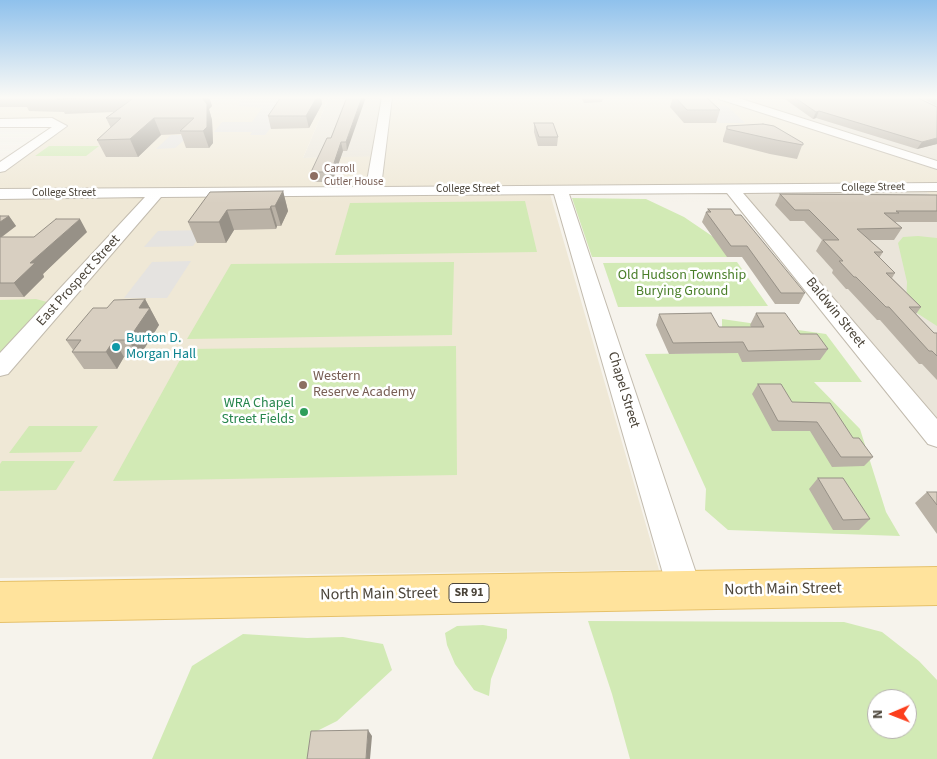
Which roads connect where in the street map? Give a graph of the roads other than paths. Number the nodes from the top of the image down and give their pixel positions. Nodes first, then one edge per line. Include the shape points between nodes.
1 (52, 132) edge
2 (382, 132) edge
3 (834, 132) edge
4 (937, 165) edge
5 (0, 168) edge
6 (937, 187) edge
7 (732, 189) junction
8 (373, 190) junction
9 (560, 190) junction
10 (157, 193) junction
11 (0, 194) edge
12 (0, 368) edge
13 (937, 437) edge
14 (937, 586) edge
15 (685, 591) junction
16 (0, 602) edge

1 - 5 street
2 - 8 street
3 - 4 street
6 - 7 street, College Street
7 - 9 street, College Street
7 - 13 street, Baldwin Street
8 - 9 street, College Street
8 - 10 street, College Street
9 - 15 street, Chapel Street
10 - 11 street, College Street
10 - 12 street, East Prospect Street
14 - 15 main road, North Main Street / SR 91
15 - 16 main road, North Main Street / SR 91

